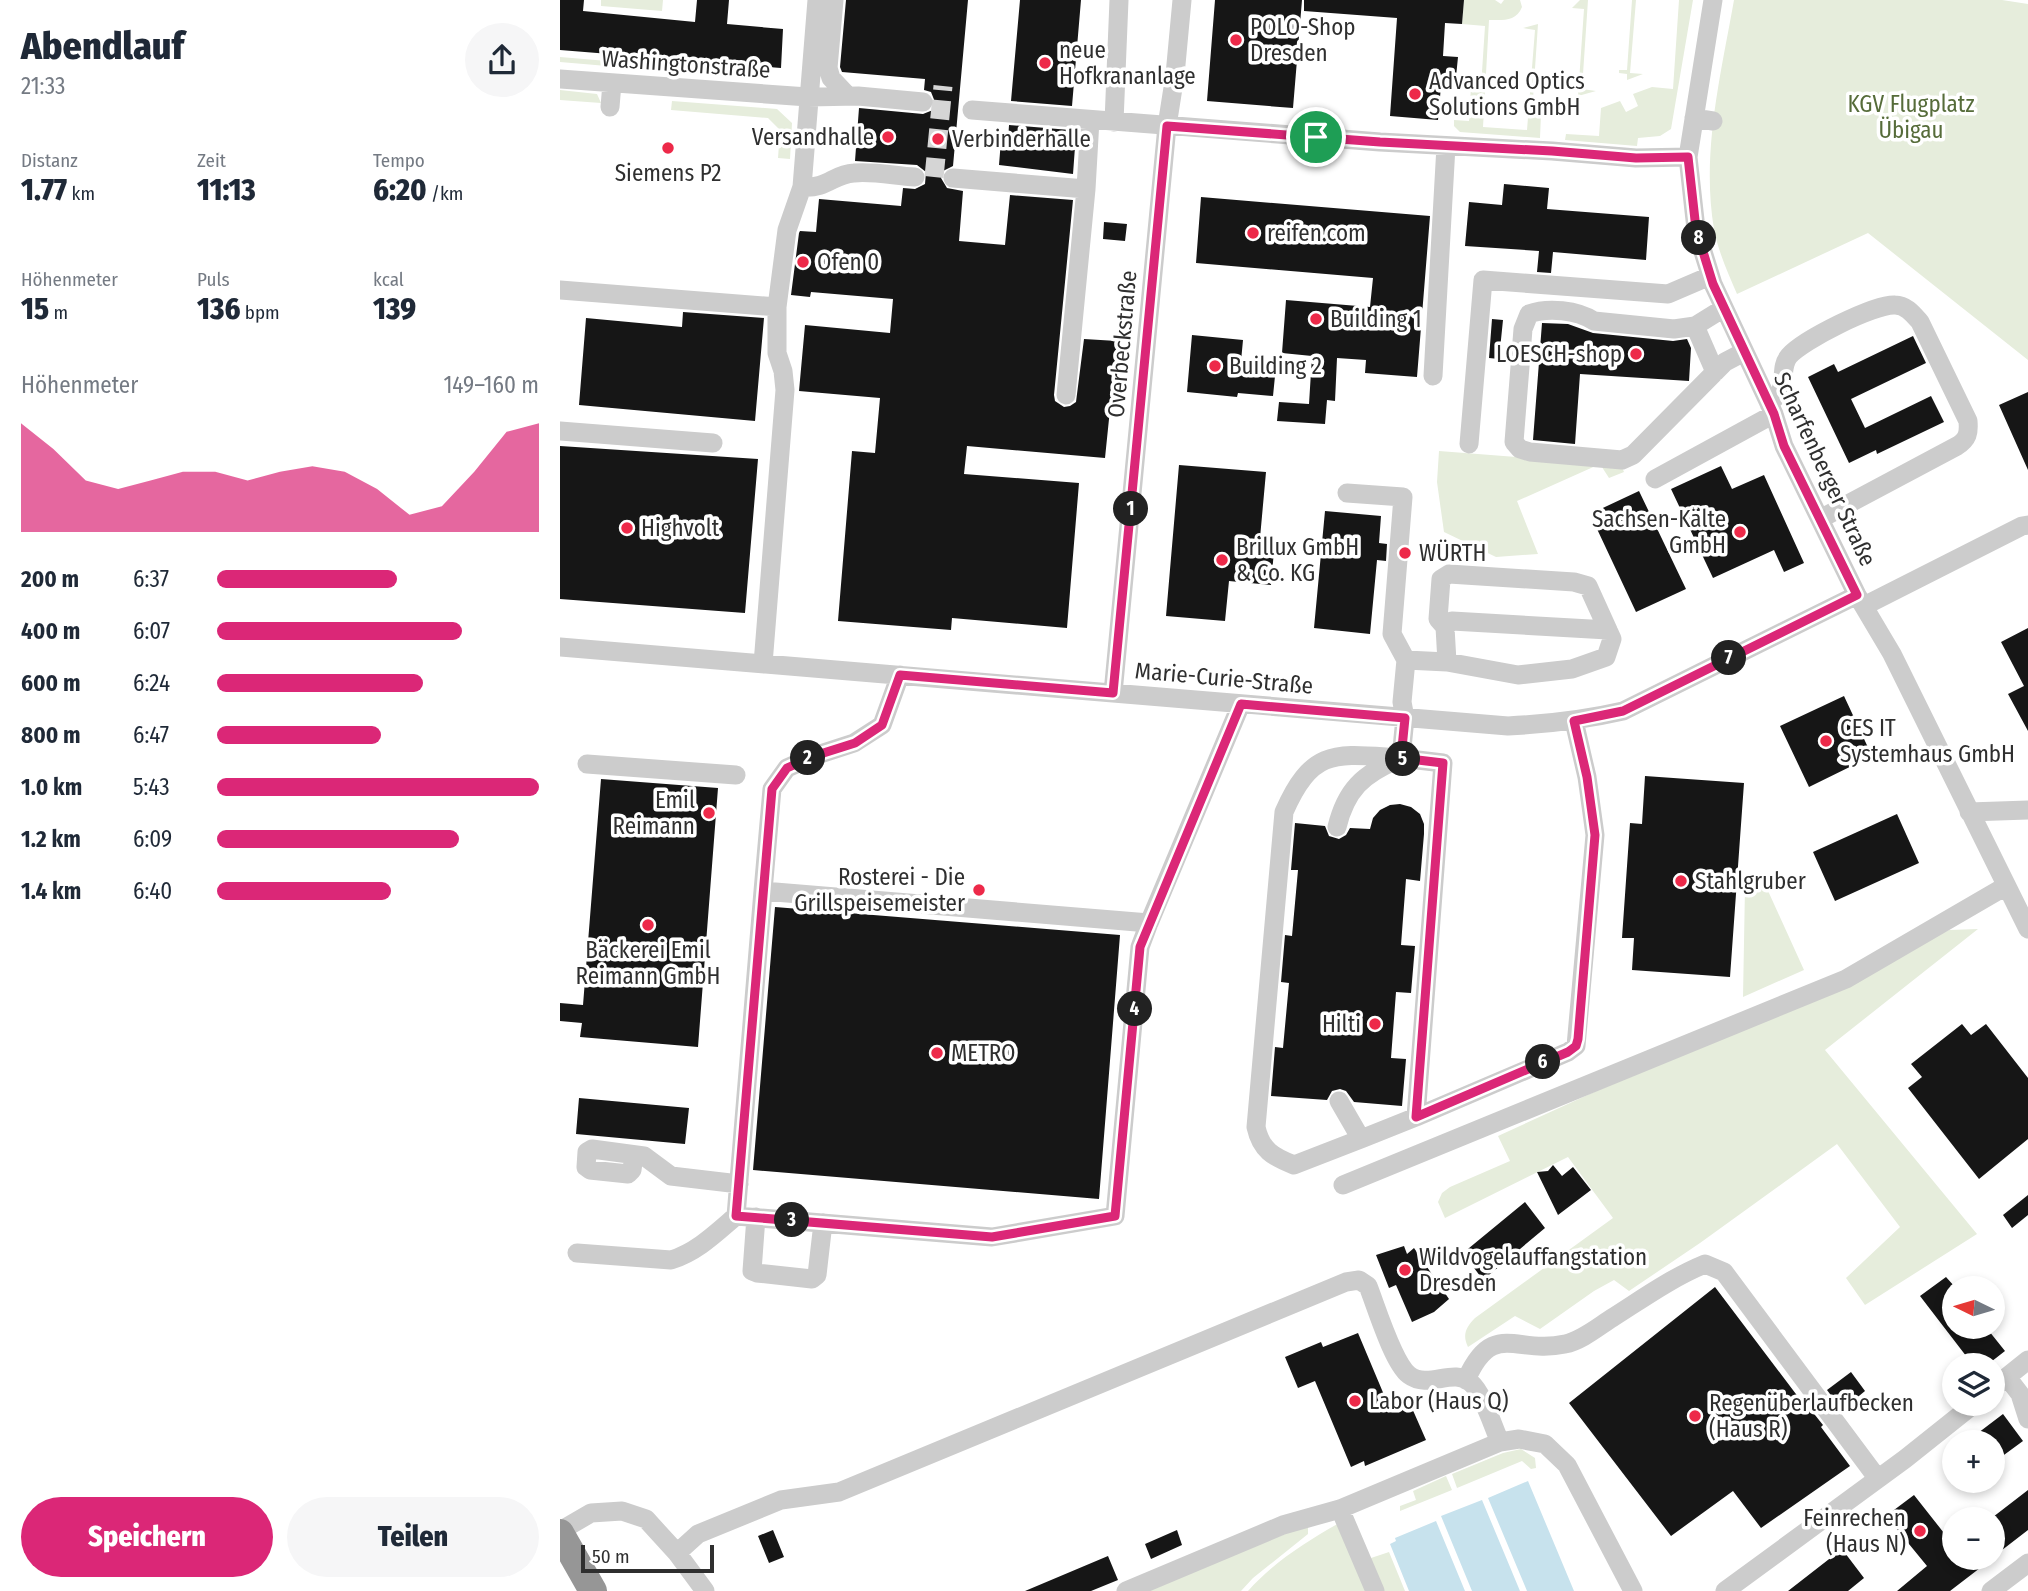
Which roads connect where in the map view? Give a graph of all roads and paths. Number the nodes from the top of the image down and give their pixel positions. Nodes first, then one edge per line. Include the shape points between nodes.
1 (817, 0) edge
2 (834, 0) edge
3 (1119, 0) edge
4 (1182, 0) edge
5 (1713, 0) edge
6 (560, 79) edge
7 (612, 83) junction
8 (848, 96) junction
9 (808, 97) junction
10 (923, 102) dead end
11 (610, 107) dead end
12 (972, 110) dead end
13 (1090, 120) junction
14 (1114, 122) junction
15 (1167, 126) junction
16 (1446, 145) junction
17 (1688, 157) junction
18 (915, 177) dead end
19 (953, 178) dead end
20 (802, 187) junction
21 (1086, 189) junction
22 (1710, 276) junction
23 (560, 294) edge
24 (777, 307) junction
25 (1724, 309) junction
26 (1695, 326) junction
27 (1744, 352) junction
28 (1715, 372) junction
29 (1433, 376) dead end
30 (1066, 395) dead end
31 (1771, 409) junction
32 (560, 431) edge
33 (713, 443) dead end
34 (1469, 444) dead end
35 (1655, 479) dead end
36 (1347, 493) dead end
37 (1820, 519) junction
38 (2028, 525) edge
39 (1860, 600) junction
40 (1445, 627) junction
41 (1608, 630) junction
42 (560, 647) edge
43 (1406, 660) junction
44 (1447, 662) junction
45 (764, 664) junction
46 (900, 675) junction
47 (1113, 693) junction
48 (1241, 704) junction
49 (1405, 718) junction
50 (1574, 721) junction
51 (1401, 758) junction
52 (587, 764) dead end
53 (736, 775) dead end
54 (2028, 810) edge
55 (1969, 812) junction
56 (1337, 827) dead end
57 (2006, 886) junction
58 (763, 891) junction
59 (1149, 923) junction
60 (2027, 924) edge
61 (1339, 1101) dead end
62 (1416, 1117) junction
63 (1361, 1139) junction
64 (634, 1155) dead end
65 (739, 1184) junction
66 (1343, 1185) dead end
67 (746, 1216) junction
68 (823, 1223) junction
69 (577, 1253) dead end
70 (2028, 1360) edge
71 (2005, 1378) edge
72 (1466, 1380) junction
73 (2005, 1385) edge
74 (1959, 1416) edge
75 (2028, 1419) edge
76 (1500, 1442) junction
77 (1878, 1479) junction
78 (1340, 1509) junction
79 (560, 1532) edge
80 (677, 1553) junction
81 (2028, 1563) edge
82 (587, 1580) edge
83 (705, 1591) edge
84 (1126, 1591) edge
85 (1375, 1591) edge
86 (1633, 1591) edge
87 (1725, 1591) edge
88 (1991, 1591) edge

1 - 9 street
2 - 8 street via 828,68
3 - 14 street
4 - 15 street, Overbeckstraße
5 - 17 street, Scharfenberger Straße via 1704,120
6 - 7 street, Washingtonstraße
7 - 9 street, Washingtonstraße
7 - 11 street
8 - 9 street, Washingtonstraße
8 - 10 street, Washingtonstraße
9 - 20 street
12 - 13 street
13 - 14 street
13 - 21 street
14 - 15 street
15 - 16 street
15 - 47 street, Overbeckstraße
16 - 17 street via 1636,158
16 - 29 street
17 - 22 street, Scharfenberger Straße via 1696,229
18 - 20 street via 853,173 823,186
19 - 21 street
20 - 24 street via 787,230
21 - 30 street
22 - 25 street, Scharfenberger Straße
22 - 34 street via 1668,294 1483,279
23 - 24 street
24 - 45 street via 777,353 785,390
25 - 26 street
25 - 27 street, Scharfenberger Straße
26 - 28 street
26 - 28 street via 1674,329 1594,321 1585,315 1539,310 1529,314 1514,442 1530,452 1622,460 1633,455
27 - 28 street
27 - 31 street, Scharfenberger Straße
31 - 35 street
31 - 37 street, Scharfenberger Straße
31 - 37 street via 1790,355 1812,338 1875,308 1896,304 1909,309 1920,322 1968,421 1965,441
32 - 33 street
36 - 43 street via 1403,497 1392,634
37 - 39 street, Scharfenberger Straße
38 - 39 street, Marie-Curie-Straße
39 - 50 street, Marie-Curie-Straße via 1623,711
39 - 55 street, Scharfenberger Straße via 1892,653
40 - 41 street via 1452,621
40 - 41 street via 1438,619 1441,579 1449,574 1588,586
40 - 44 street
41 - 44 street via 1612,639 1606,657 1572,669 1518,675
42 - 45 street, Marie-Curie-Straße
43 - 44 street
43 - 49 street
45 - 46 street, Marie-Curie-Straße
46 - 47 street, Marie-Curie-Straße
46 - 58 street via 882,725 855,743 787,768 772,789
47 - 48 street, Marie-Curie-Straße
48 - 49 street, Marie-Curie-Straße
48 - 59 street
49 - 50 street, Marie-Curie-Straße via 1507,726
49 - 51 street
50 - 62 street via 1595,835 1576,1046
51 - 56 street via 1378,767 1354,786 1341,808
51 - 62 street via 1443,763
51 - 63 street via 1357,755 1322,761 1307,771 1284,812 1256,1127 1259,1140 1266,1151 1294,1165
52 - 53 street
54 - 55 street
55 - 57 street, Scharfenberger Straße
57 - 60 street, Scharfenberger Straße
57 - 66 street via 1846,979
58 - 59 street
58 - 65 street
59 - 68 street via 1140,947 1115,1216 992,1237
61 - 63 street
62 - 63 street
64 - 65 street via 644,1156 671,1175
65 - 67 street
67 - 68 street
67 - 68 street via 754,1273 812,1279 817,1275
67 - 69 street via 685,1256 670,1260
70 - 71 street
72 - 76 street via 1473,1384
72 - 77 street via 1488,1346 1567,1344 1705,1264 1724,1272
72 - 80 street via 1458,1375 1421,1381 1409,1375 1398,1360 1368,1286 1359,1280 1346,1282 839,1492 780,1500 698,1534
73 - 75 street via 2020,1395
74 - 77 street
76 - 78 street
76 - 86 street via 1519,1439 1545,1444 1567,1465
77 - 87 street
78 - 84 street via 1283,1525
78 - 85 street
79 - 80 street via 591,1513 622,1511 646,1519
79 - 82 highway
80 - 83 street
81 - 88 street

